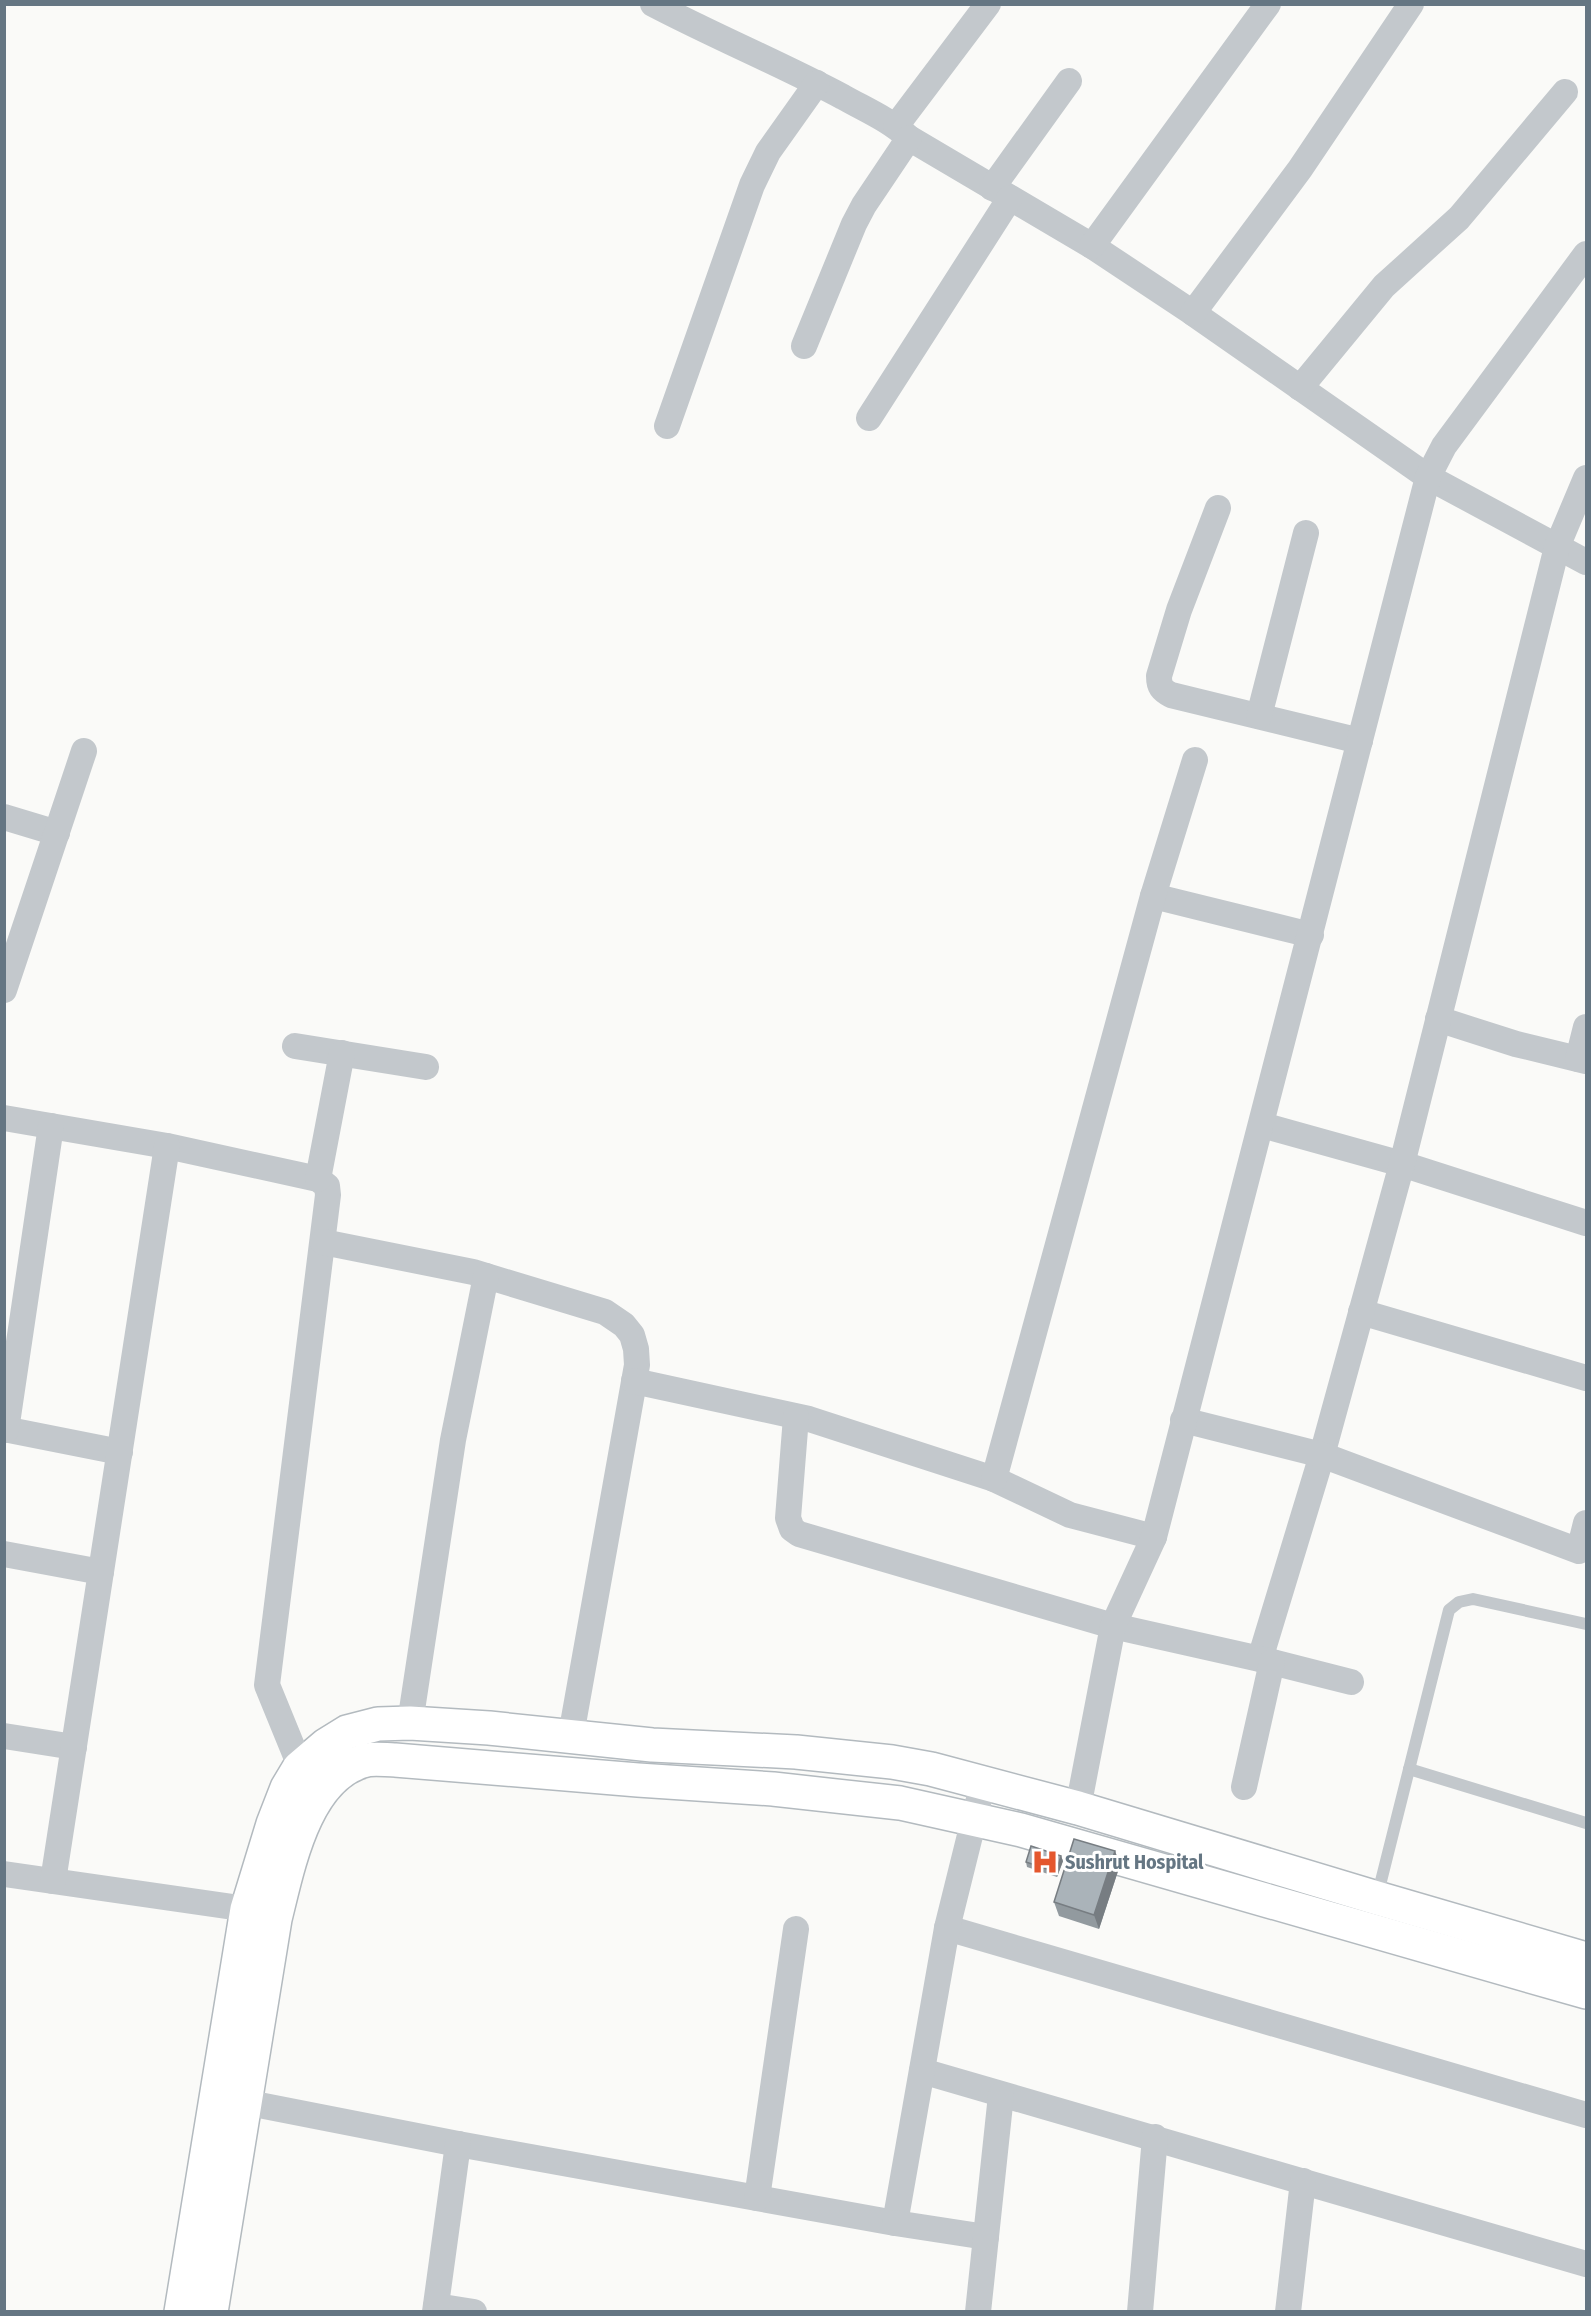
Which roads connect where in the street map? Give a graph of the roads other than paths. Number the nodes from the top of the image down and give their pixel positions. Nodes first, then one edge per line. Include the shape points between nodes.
1 (653, 4) edge
2 (988, 4) edge
3 (1268, 4) edge
4 (1411, 4) edge
5 (1069, 81) dead end
6 (817, 83) junction
7 (1565, 92) dead end
8 (902, 132) junction
9 (1001, 193) junction
10 (1092, 246) junction
11 (1587, 254) edge
12 (1193, 313) junction
13 (804, 346) dead end
14 (1300, 388) junction
15 (869, 418) dead end
16 (667, 426) dead end
17 (1428, 477) junction
18 (1587, 478) edge
19 (1218, 508) dead end
20 (1306, 533) dead end
21 (1557, 547) junction
22 (1587, 562) edge
23 (1259, 716) junction
24 (1360, 741) junction
25 (84, 751) dead end
26 (1195, 760) dead end
27 (4, 817) edge
28 (57, 833) junction
29 (1153, 896) junction
30 (1311, 935) junction
31 (4, 990) edge
32 (1438, 1019) junction
33 (1587, 1027) edge
34 (295, 1046) dead end
35 (342, 1053) junction
36 (1582, 1060) edge
37 (426, 1067) dead end
38 (4, 1118) edge
39 (1262, 1125) junction
40 (51, 1126) junction
41 (167, 1146) junction
42 (1402, 1164) junction
43 (318, 1179) junction
44 (1587, 1223) edge
45 (323, 1242) junction
46 (486, 1276) junction
47 (14, 1309) edge
48 (1362, 1312) junction
49 (1587, 1378) edge
50 (634, 1381) junction
51 (796, 1417) junction
52 (1183, 1420) junction
53 (5, 1430) edge
54 (120, 1452) junction
55 (1322, 1455) junction
56 (994, 1479) junction
57 (1587, 1523) edge
58 (1154, 1537) junction
59 (1583, 1552) edge
60 (4, 1554) edge
61 (101, 1572) junction
62 (1587, 1624) edge
63 (1113, 1626) junction
64 (1266, 1660) junction
65 (1351, 1682) dead end
66 (410, 1723) junction
67 (571, 1735) junction
68 (4, 1736) edge
69 (74, 1747) junction
70 (299, 1768) junction
71 (1409, 1769) junction
72 (982, 1783) junction
73 (1244, 1787) dead end
74 (316, 1802) junction
75 (1078, 1808) junction
76 (974, 1819) junction
77 (1587, 1823) edge
78 (4, 1874) edge
79 (53, 1881) junction
80 (1377, 1899) junction
81 (247, 1909) junction
82 (796, 1929) dead end
83 (947, 1929) junction
84 (1587, 1959) edge
85 (1587, 1992) edge
86 (922, 2071) junction
87 (1001, 2095) junction
88 (230, 2099) junction
89 (1587, 2115) edge
90 (1155, 2137) junction
91 (458, 2144) junction
92 (1303, 2181) junction
93 (757, 2198) junction
94 (895, 2223) junction
95 (986, 2237) junction
96 (1587, 2264) edge
97 (436, 2309) edge
98 (181, 2312) edge
99 (211, 2312) edge
100 (474, 2312) edge
101 (978, 2312) edge
102 (1140, 2312) edge
103 (1288, 2312) edge

1 - 6 street
2 - 8 street
3 - 10 street
4 - 12 street via 1300,169
5 - 9 street
6 - 8 street
6 - 16 street via 768,152 752,185
7 - 14 street via 1459,218 1384,286
8 - 9 street
8 - 13 street via 854,224
9 - 10 street
9 - 15 street
10 - 12 street
11 - 17 street via 1444,446
12 - 14 street
14 - 17 street
17 - 21 street
17 - 24 street
18 - 21 street
19 - 23 street via 1179,610 1159,684 1171,696
20 - 23 street
21 - 22 street
21 - 32 street
23 - 24 street
24 - 30 street
25 - 28 street
26 - 29 street
27 - 28 street
28 - 31 street
29 - 30 street
29 - 56 street
30 - 39 street
32 - 36 street
32 - 42 street
33 - 36 street
34 - 35 street
35 - 37 street
35 - 43 street
38 - 40 street
39 - 42 street
39 - 52 street
40 - 41 street
40 - 47 street
41 - 43 street
41 - 54 street
42 - 44 street
42 - 48 street
43 - 45 street via 327,1186 328,1195
45 - 46 street
45 - 70 street via 267,1685
46 - 50 street via 605,1312 624,1325 636,1348
46 - 66 street via 453,1440
47 - 53 street
48 - 49 street
48 - 55 street
50 - 51 street
50 - 67 street
51 - 56 street
51 - 63 street via 788,1518 799,1534
52 - 55 street
52 - 58 street
53 - 54 street
54 - 61 street
55 - 59 street
55 - 64 street
56 - 58 street via 1070,1515
57 - 59 street
58 - 63 street
60 - 61 street
61 - 69 street
62 - 71 lane via 1473,1599 1459,1602 1449,1610
63 - 64 street
63 - 75 street
64 - 65 street
64 - 73 street
66 - 67 street
66 - 70 street via 378,1724 347,1732
67 - 72 street via 652,1745 796,1752 892,1762
68 - 69 street
69 - 79 street
70 - 74 street
70 - 81 street via 273,1824
71 - 77 lane
71 - 80 lane
72 - 75 street
72 - 76 street
74 - 76 street via 331,1780 347,1768 368,1760 395,1760 843,1796
74 - 88 street via 290,1858
75 - 80 street
76 - 83 street
76 - 85 street
78 - 79 street
79 - 81 street
80 - 84 street
81 - 88 street
82 - 93 street
83 - 86 street
83 - 89 street
86 - 87 street
86 - 94 street
87 - 90 street
87 - 95 street
88 - 91 street
88 - 98 street
88 - 99 street
90 - 92 street
90 - 102 street
91 - 93 street
91 - 97 street
92 - 96 street
92 - 103 street
93 - 94 street
94 - 95 street
95 - 101 street
97 - 100 street

